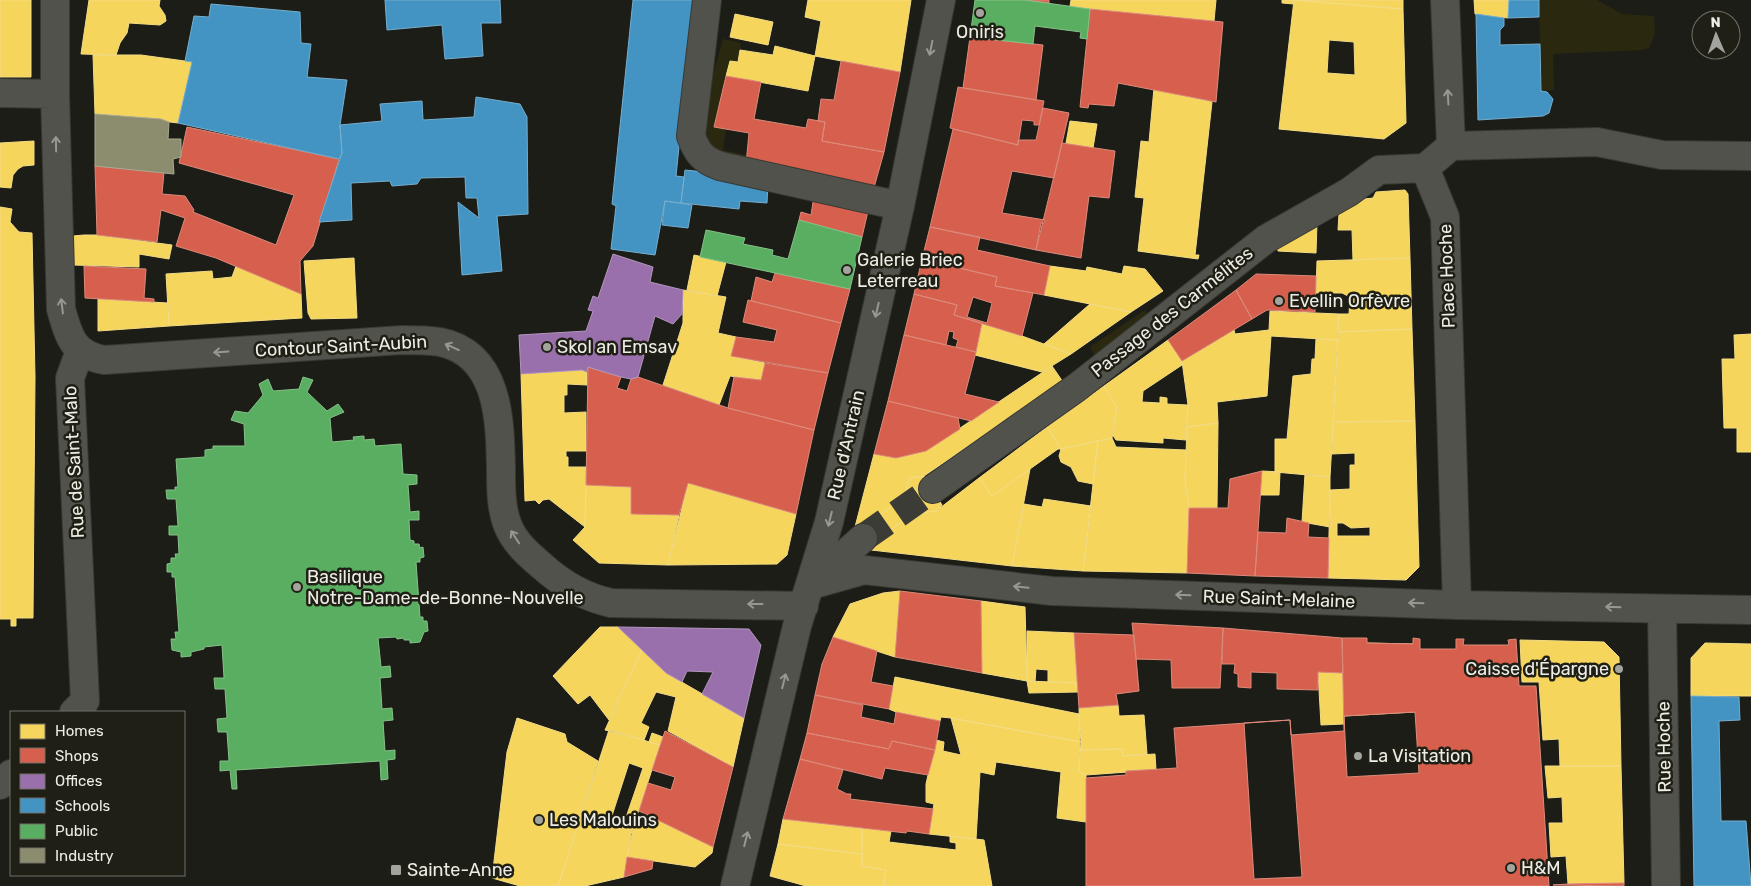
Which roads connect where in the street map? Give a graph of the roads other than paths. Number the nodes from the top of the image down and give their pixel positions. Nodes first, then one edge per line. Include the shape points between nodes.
1 (55, 0) edge
2 (707, 0) edge
3 (940, 0) edge
4 (1445, 0) edge
5 (0, 93) edge
6 (55, 94) junction
7 (1451, 146) junction
8 (1751, 156) edge
9 (1425, 168) junction
10 (900, 206) junction
11 (80, 351) junction
12 (933, 489) tunnel mouth
13 (863, 538) tunnel mouth
14 (807, 595) junction
15 (1457, 605) junction
16 (1662, 609) junction
17 (1751, 610) edge
18 (75, 711) edge
19 (10, 775) edge
20 (0, 785) edge
21 (735, 886) edge
22 (1666, 886) edge

1 - 6 street
2 - 10 street via 691,136 697,152 705,160 720,166
3 -> 10 street, Rue d'Antrain
7 -> 4 street
5 - 6 street
11 -> 6 street via 66,328 61,309
7 - 8 street via 1597,142 1662,155
7 - 9 street
9 - 12 street, Passage des Carmélites via 1379,170 1349,192 1266,239 1076,388
9 - 15 street, Place Hoche via 1445,217
10 -> 14 street, Rue d'Antrain via 829,522
14 -> 11 street, Contour Saint-Aubin via 611,603 586,596 563,584 522,549 508,526 501,496 498,405 488,379 476,362 440,342 402,340 112,360 89,357
11 - 18 street, Rue de Saint-Malo via 70,378 85,701
13 - 14 street
15 -> 14 street, Rue Saint-Melaine via 1052,591 864,570
21 -> 14 street, Rue d'Antrain
16 -> 15 street, Rue Saint-Melaine
16 - 17 street, Rue Saint-Melaine
16 - 22 street, Rue Hoche
19 - 20 street

